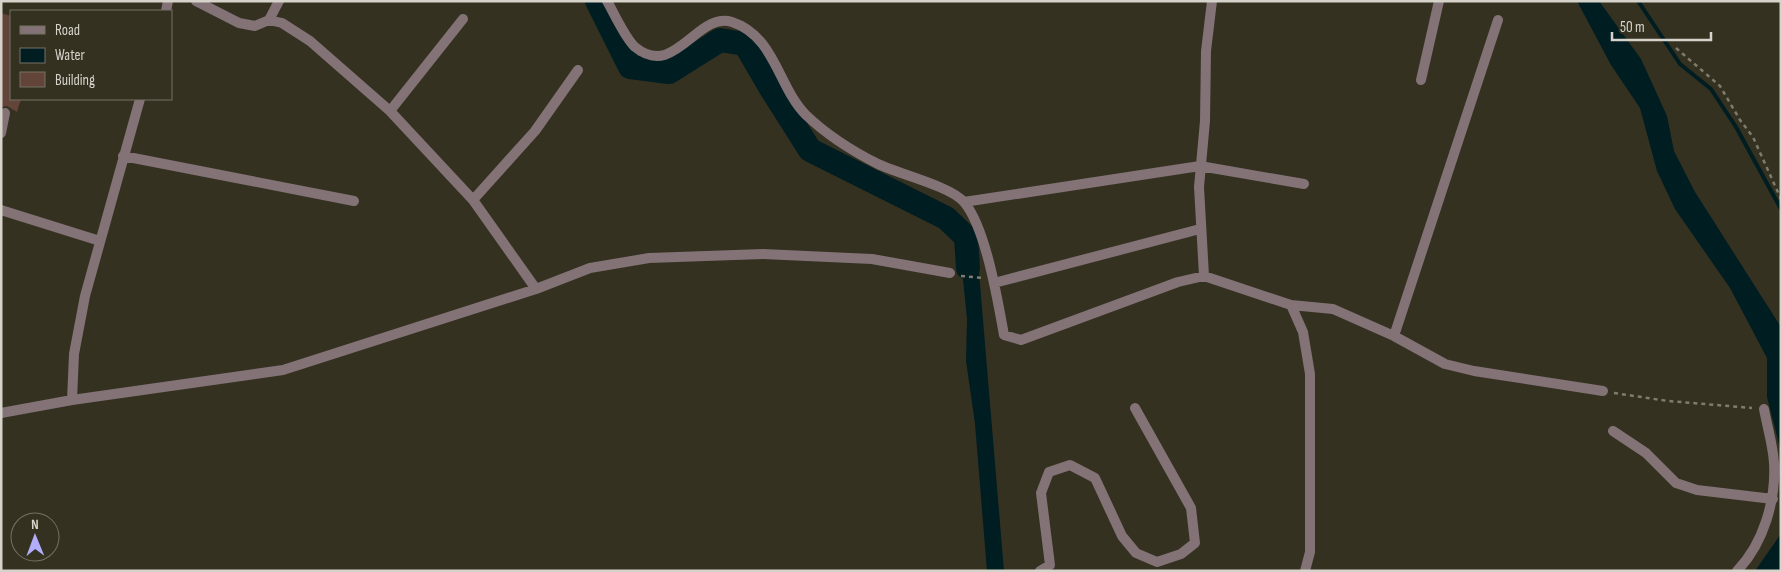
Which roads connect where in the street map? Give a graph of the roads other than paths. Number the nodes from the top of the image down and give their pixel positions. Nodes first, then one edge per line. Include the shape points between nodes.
1 (196, 1) edge
2 (279, 1) edge
3 (607, 1) edge
4 (1212, 1) edge
5 (1439, 1) edge
6 (463, 19) dead end
7 (269, 20) junction
8 (1498, 20) dead end
9 (578, 70) dead end
10 (1422, 80) dead end
11 (140, 100) edge
12 (390, 111) junction
13 (6, 113) dead end
14 (1, 132) edge
15 (123, 156) junction
16 (1200, 166) junction
17 (1304, 184) dead end
18 (472, 200) junction
19 (354, 201) dead end
20 (964, 202) junction
21 (1, 210) edge
22 (1200, 229) junction
23 (100, 241) junction
24 (955, 274) road end
25 (1204, 276) junction
26 (994, 282) junction
27 (536, 289) junction
28 (1291, 305) junction
29 (1394, 336) junction
30 (1603, 391) road end
31 (72, 400) junction
32 (1134, 408) dead end
33 (1764, 409) road end
34 (1, 413) edge
35 (1613, 431) dead end
36 (1772, 499) junction
37 (1040, 571) edge
38 (1305, 571) edge
39 (1737, 571) edge

1 - 7 street via 239,23 255,26
2 - 7 street
3 - 20 street via 634,46 645,53 662,55 676,51 705,28 732,22 761,42 805,114 835,140 878,164 949,192
4 - 16 street
5 - 10 street
6 - 12 street
7 - 12 street via 310,41
8 - 29 street
9 - 18 street via 535,131
11 - 15 street
12 - 18 street
13 - 14 street
15 - 19 street
15 - 23 street
16 - 17 street
16 - 20 street
16 - 22 street
18 - 27 street
20 - 26 street via 982,238
21 - 23 street
22 - 25 street
22 - 26 street
23 - 31 street via 74,354
24 - 27 street via 862,259 764,254 648,258 590,268
25 - 26 street via 1178,282 1021,340 1004,336
25 - 28 street
27 - 31 street via 283,370
28 - 29 street via 1333,309
28 - 38 street via 1303,332 1310,374 1310,552
29 - 30 street via 1445,364
31 - 34 street
32 - 37 street via 1191,508 1195,543 1181,554 1157,562 1136,553 1122,536 1095,478 1070,465 1049,472 1042,493 1050,565
33 - 36 street via 1774,462
35 - 36 street via 1646,453 1676,483 1698,490
36 - 39 street via 1766,524

